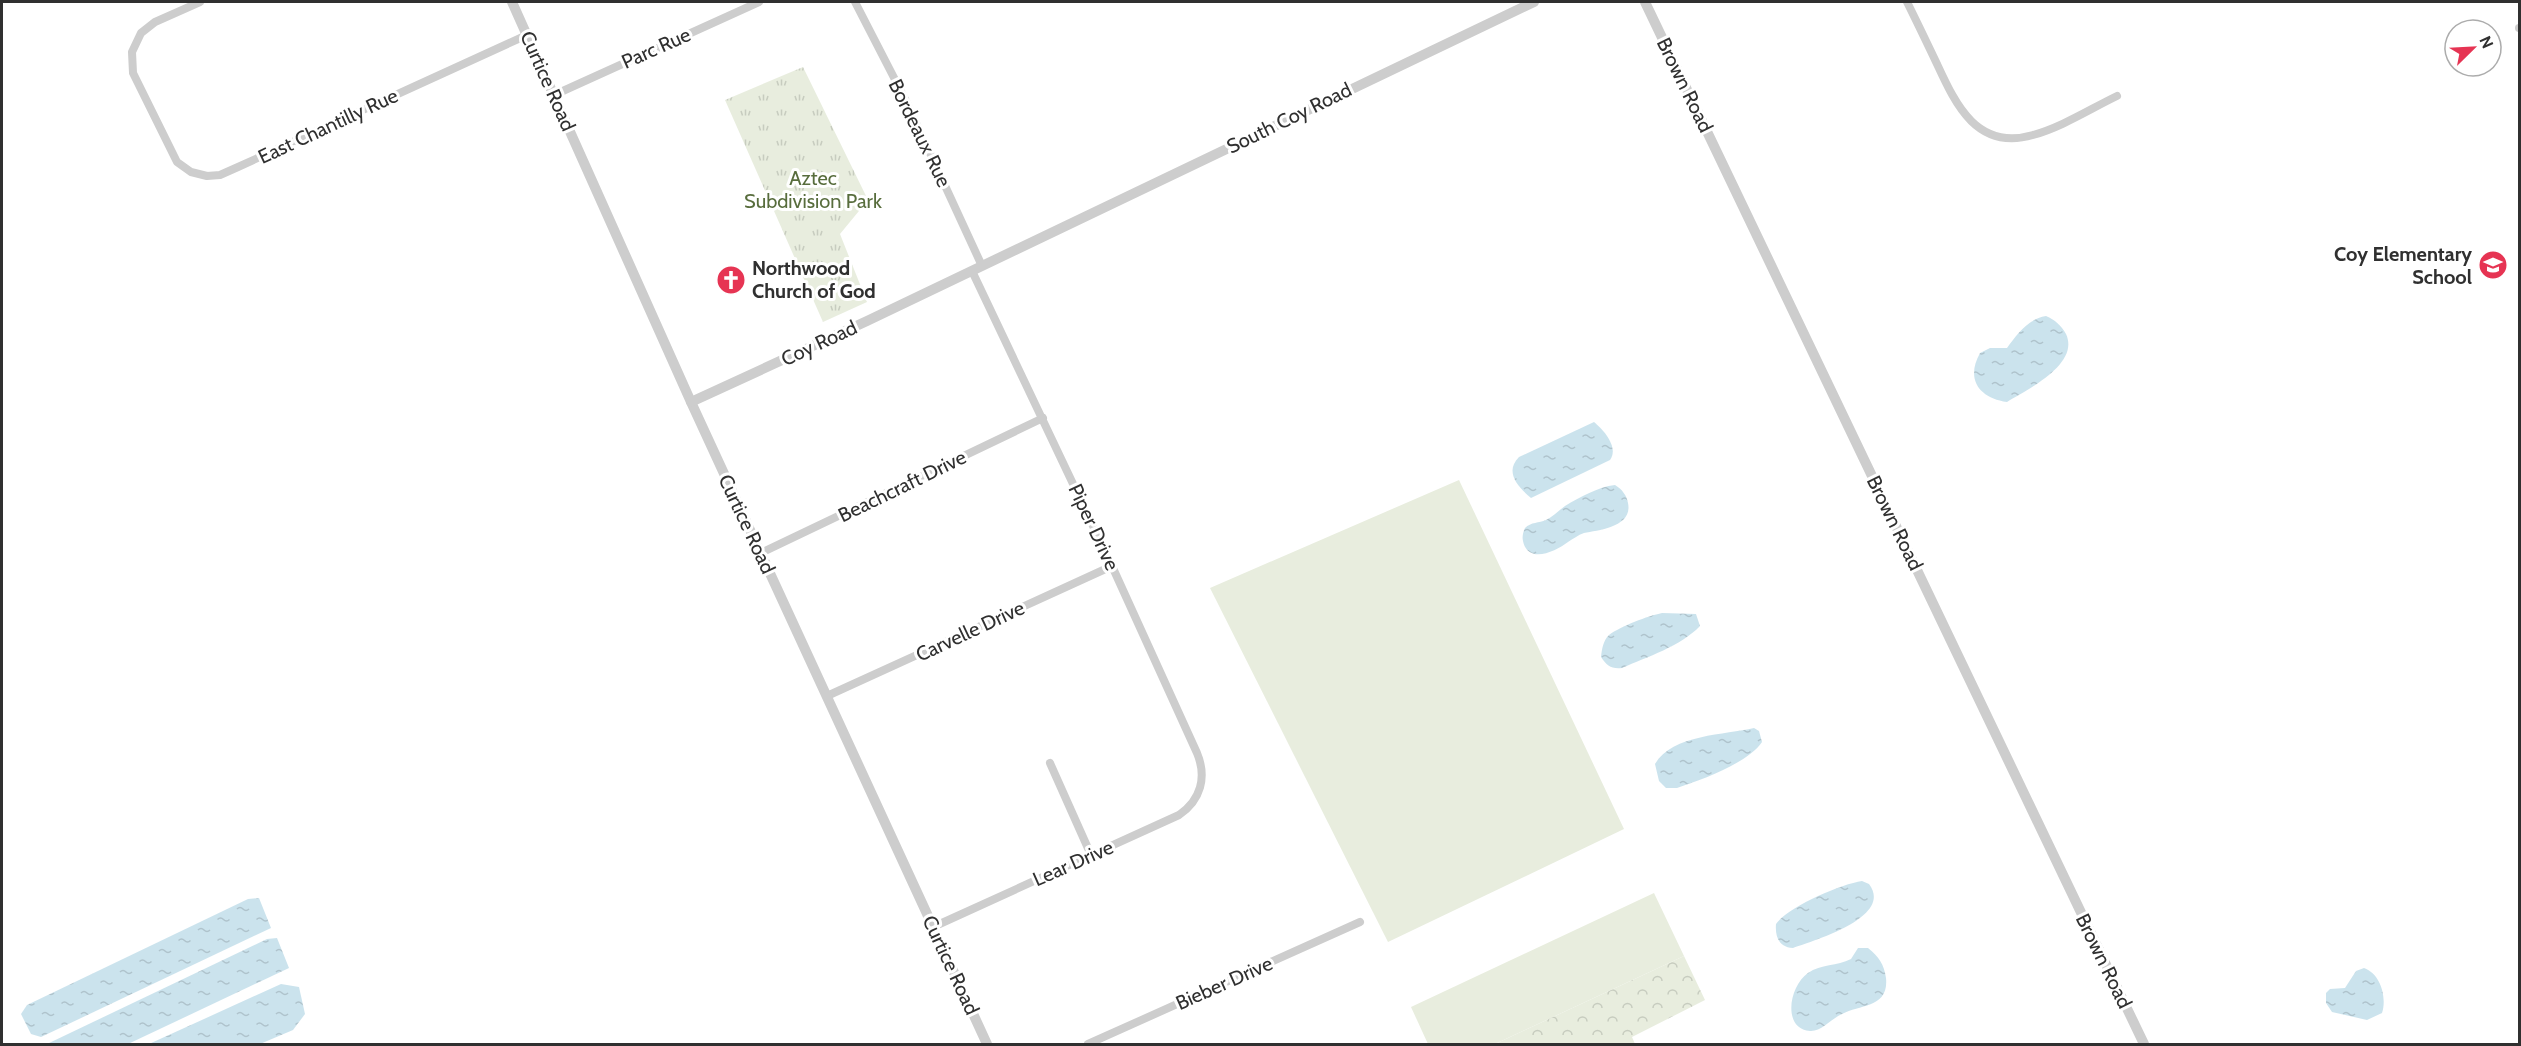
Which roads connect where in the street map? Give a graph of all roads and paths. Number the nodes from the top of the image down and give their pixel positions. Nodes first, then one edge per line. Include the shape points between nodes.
1 (200, 2) edge
2 (512, 2) edge
3 (759, 2) edge
4 (855, 2) edge
5 (1534, 2) edge
6 (1645, 2) edge
7 (1907, 2) edge
8 (527, 35) junction
9 (554, 95) junction
10 (2117, 96) dead end
11 (1044, 236) joint
12 (977, 268) junction
13 (691, 402) junction
14 (1043, 418) junction
15 (761, 553) junction
16 (1112, 566) junction
17 (827, 696) junction
18 (1050, 763) dead end
19 (1201, 787) joint
20 (1091, 855) junction
21 (1360, 922) dead end
22 (933, 927) junction
23 (987, 1044) edge
24 (1088, 1044) edge
25 (2144, 1044) edge

1 - 8 street, East Chantilly Rue via 147,27 136,39 131,63 171,154 183,168 199,175 220,175
2 - 8 street, Curtice Road
3 - 9 street, Parc Rue
4 - 12 street, Bordeaux Rue via 906,101
5 - 11 street, South Coy Road
6 - 25 street, Brown Road
7 - 10 street via 1956,103 1967,119 1983,130 2002,138 2034,135
8 - 9 street, Curtice Road
9 - 13 street, Curtice Road
11 - 12 street, Coy Road
12 - 13 street, Coy Road
12 - 14 street, Piper Drive
13 - 15 street, Curtice Road
14 - 15 street, Beachcraft Drive
14 - 16 street, Piper Drive
15 - 17 street, Curtice Road
16 - 17 street, Carvelle Drive
16 - 19 street, Piper Drive via 1197,753 1202,768
17 - 22 street, Curtice Road
18 - 20 street
19 - 20 street, Lear Drive via 1191,805 1179,815
20 - 22 street, Lear Drive
21 - 24 street, Bieber Drive
22 - 23 street, Curtice Road

